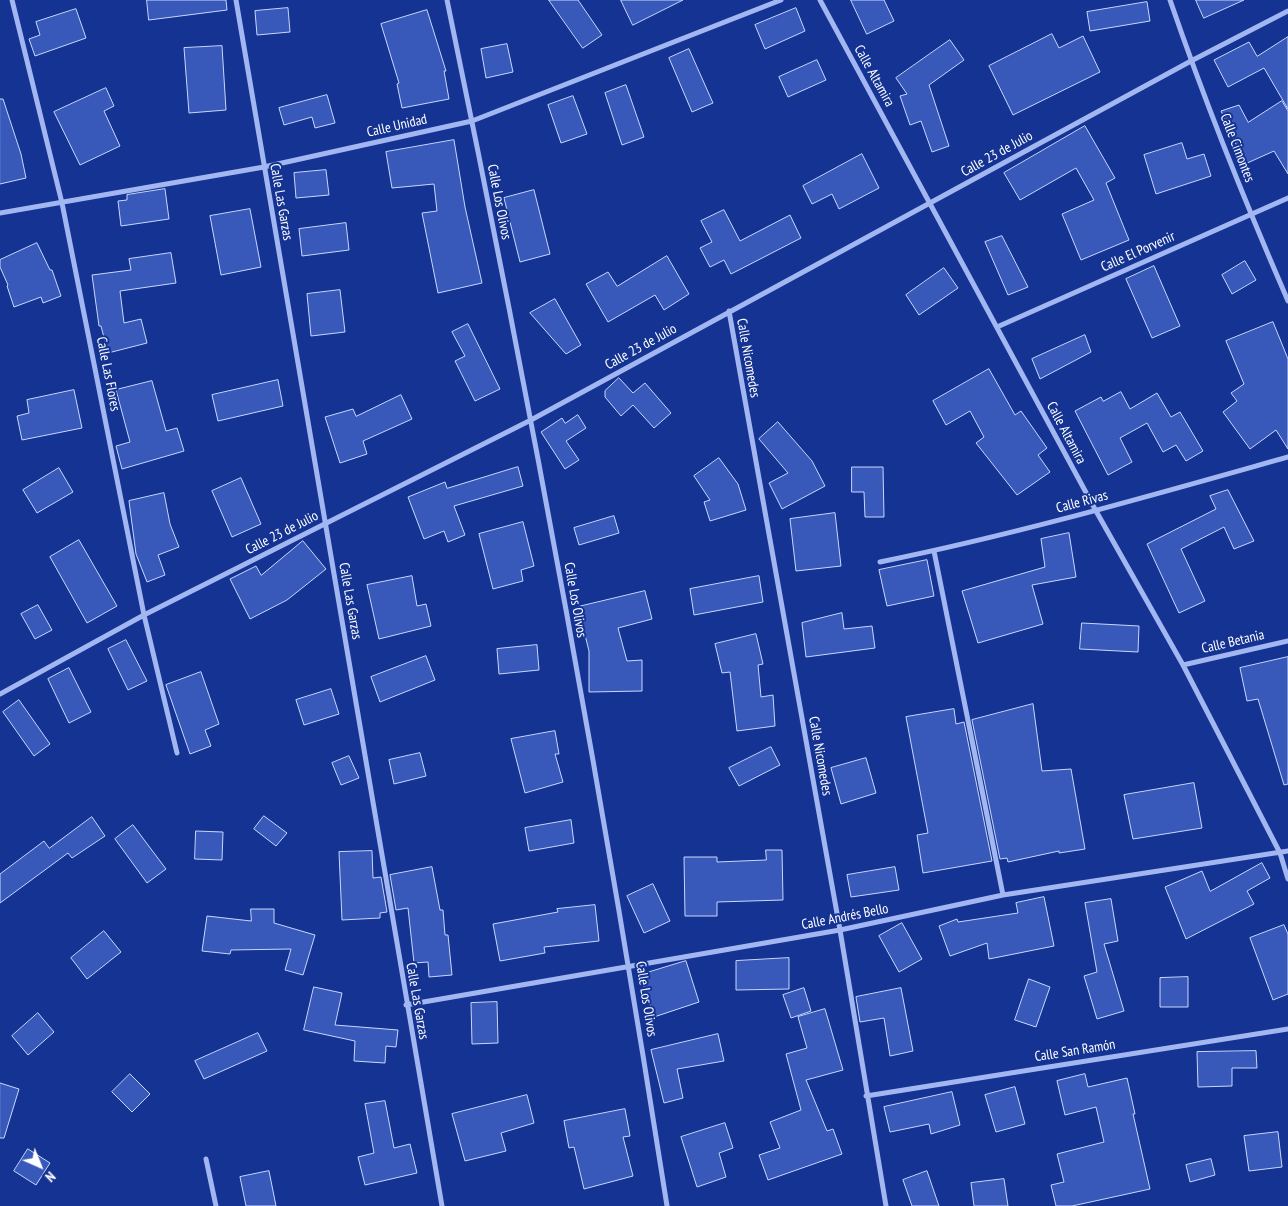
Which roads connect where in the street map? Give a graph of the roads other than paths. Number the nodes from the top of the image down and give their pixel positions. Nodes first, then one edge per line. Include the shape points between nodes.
1 (12, 0) edge
2 (236, 0) edge
3 (446, 0) edge
4 (781, 0) edge
5 (820, 0) edge
6 (1170, 0) edge
7 (1288, 11) edge
8 (1191, 62) junction
9 (472, 121) junction
10 (264, 167) junction
11 (1288, 198) edge
12 (62, 203) junction
13 (931, 203) junction
14 (0, 213) edge
15 (1250, 214) junction
16 (1288, 301) edge
17 (729, 311) junction
18 (997, 327) junction
19 (530, 420) junction
20 (1288, 457) edge
21 (1096, 511) junction
22 (326, 524) junction
23 (934, 551) junction
24 (880, 562) dead end
25 (144, 615) junction
26 (1288, 641) edge
27 (1183, 665) junction
28 (1, 691) edge
29 (177, 753) dead end
30 (1288, 851) edge
31 (1280, 853) junction
32 (1288, 879) edge
33 (1003, 895) junction
34 (840, 930) junction
35 (629, 966) junction
36 (406, 1005) junction
37 (1288, 1029) edge
38 (866, 1096) junction
39 (206, 1159) dead end
40 (216, 1206) edge
41 (442, 1206) edge
42 (667, 1206) edge
43 (886, 1206) edge

1 - 12 street, Calle Las Flores
2 - 10 street, Calle Las Garzas
3 - 9 street, Calle Los Olivos
4 - 9 street, Calle Unidad
5 - 13 street, Calle Altamira
6 - 8 street, Calle Cimontes
7 - 8 street, Calle 23 de Julio
8 - 13 street, Calle 23 de Julio
8 - 15 street, Calle Cimontes
9 - 10 street, Calle Unidad
9 - 19 street, Calle Los Olivos
10 - 12 street, Calle Unidad
10 - 22 street, Calle Las Garzas
11 - 15 street, Calle El Porvenir
12 - 14 street, Calle Unidad
12 - 25 street, Calle Las Flores
13 - 17 street, Calle 23 de Julio
13 - 18 street, Calle Altamira
15 - 16 street, Calle Cimontes
15 - 18 street, Calle El Porvenir
17 - 19 street, Calle 23 de Julio
17 - 34 street, Calle Nicomedes
18 - 21 street, Calle Altamira
19 - 22 street, Calle 23 de Julio
19 - 35 street, Calle Los Olivos
20 - 21 street, Calle Rivas
21 - 23 street, Calle Rivas
21 - 27 street, Calle Altamira
22 - 25 street, Calle 23 de Julio
22 - 36 street, Calle Las Garzas
23 - 24 street, Calle Rivas
23 - 33 street
25 - 28 street, Calle 23 de Julio
25 - 29 street, Calle Las Flores
26 - 27 street, Calle Betania
27 - 31 street, Calle Altamira
30 - 31 street, Calle Andrés Bello
31 - 32 street, Calle Altamira
31 - 33 street, Calle Andrés Bello
33 - 34 street, Calle Andrés Bello
34 - 35 street, Calle Andrés Bello
34 - 38 street, Calle Nicomedes
35 - 36 street, Calle Andrés Bello
35 - 42 street, Calle Los Olivos
36 - 41 street, Calle Las Garzas
37 - 38 street, Calle San Ramón
38 - 43 street, Calle Nicomedes
39 - 40 street

